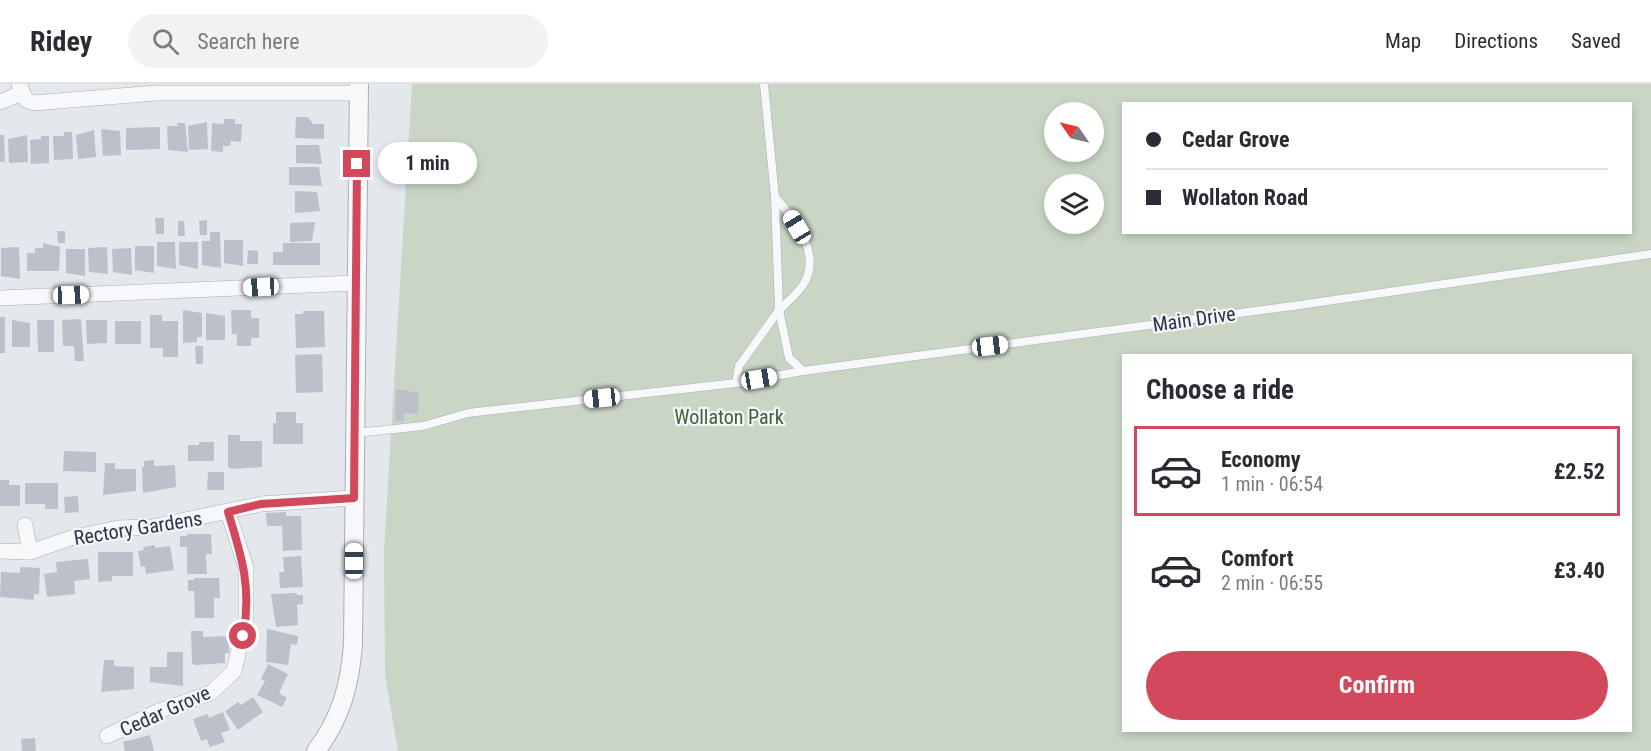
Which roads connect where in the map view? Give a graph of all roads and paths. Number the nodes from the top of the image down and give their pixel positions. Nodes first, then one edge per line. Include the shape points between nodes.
1 (764, 84) edge
2 (156, 88) edge
3 (20, 89) edge
4 (358, 89) edge
5 (0, 102) edge
6 (775, 196) junction
7 (1651, 254) edge
8 (356, 283) junction
9 (0, 298) edge
10 (779, 310) junction
11 (803, 371) junction
12 (736, 383) junction
13 (354, 433) junction
14 (354, 498) junction
15 (228, 512) junction
16 (25, 525) dead end
17 (0, 551) edge
18 (30, 552) junction
19 (107, 736) dead end
20 (316, 751) edge

1 - 6 lane
2 - 3 street via 34,104 26,100
2 - 4 street
3 - 5 street
4 - 8 street
6 - 10 lane
6 - 10 lane via 806,242 810,271 798,292
7 - 11 lane, Main Drive
8 - 9 street
8 - 13 street
10 - 11 lane via 789,358
10 - 12 lane via 739,366
11 - 12 lane, Main Drive
12 - 13 lane, Main Drive via 468,413 423,426
13 - 14 street
14 - 15 street, Rectory Gardens via 261,504
14 - 20 street via 351,668 340,714
15 - 18 street, Rectory Gardens via 152,527 118,528
15 - 19 street, Cedar Grove via 246,567 246,619 234,671 211,693 159,711
16 - 18 street
17 - 18 street, Rectory Gardens

